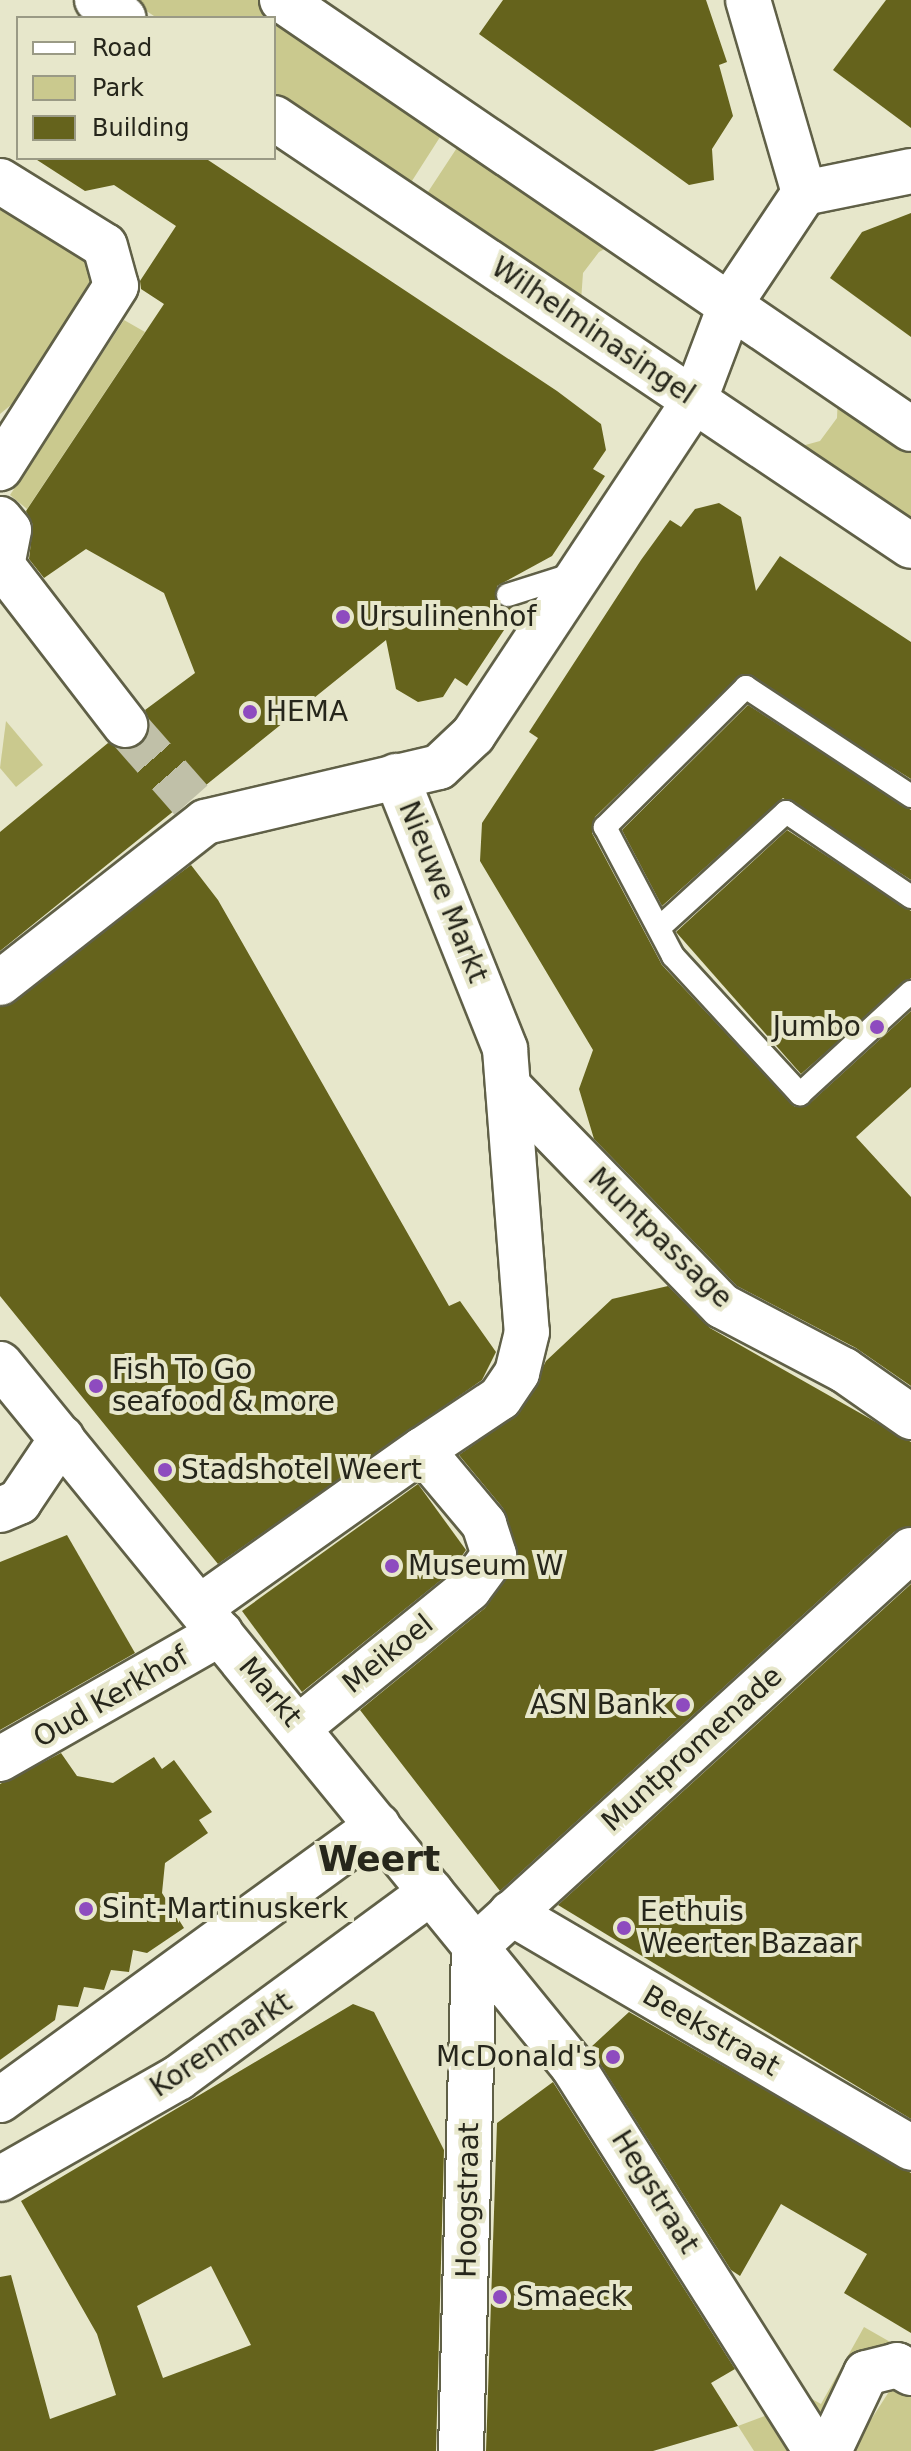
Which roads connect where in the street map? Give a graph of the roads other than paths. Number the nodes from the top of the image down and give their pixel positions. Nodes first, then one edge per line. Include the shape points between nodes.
1 (97, 0) edge
2 (282, 0) edge
3 (748, 0) edge
4 (121, 16) edge
5 (276, 119) edge
6 (911, 171) edge
7 (0, 181) edge
8 (804, 193) junction
9 (732, 301) junction
10 (695, 399) junction
11 (911, 429) edge
12 (0, 468) edge
13 (0, 519) edge
14 (911, 546) edge
15 (1, 565) edge
16 (583, 572) junction
17 (508, 595) dead end
18 (125, 725) tunnel mouth
19 (396, 776) junction
20 (911, 796) edge
21 (911, 897) edge
22 (659, 928) junction
23 (0, 983) edge
24 (911, 992) edge
25 (508, 1086) junction
26 (0, 1364) edge
27 (911, 1417) edge
28 (62, 1438) junction
29 (422, 1450) junction
30 (0, 1510) edge
31 (911, 1550) edge
32 (210, 1620) junction
33 (299, 1727) junction
34 (0, 1759) edge
35 (378, 1825) junction
36 (431, 1892) junction
37 (511, 1913) junction
38 (474, 1948) junction
39 (0, 2100) edge
40 (911, 2148) edge
41 (0, 2179) edge
42 (911, 2373) edge
43 (461, 2451) edge
44 (816, 2451) edge
45 (829, 2451) edge

1 - 4 street
2 - 9 street
3 - 8 street
5 - 10 street, Wilhelminasingel
6 - 8 street
7 - 12 street via 105,246 116,286
8 - 9 street, Nieuwe Markt
9 - 10 street, Nieuwe Markt
9 - 11 street
10 - 14 street, Wilhelminasingel
10 - 16 street, Nieuwe Markt
13 - 15 street via 9,530
15 - 18 street
16 - 17 lane
16 - 19 street, Nieuwe Markt via 473,735 439,767
19 - 23 street via 198,811
19 - 25 street, Nieuwe Markt via 505,1049
20 - 22 lane via 746,687 605,827
21 - 22 lane via 786,812
22 - 24 lane via 673,956 800,1094
25 - 27 street, Muntpassage via 722,1306 844,1370
25 - 29 street, Nieuwe Markt via 527,1332 517,1373 500,1398
26 - 28 street, Markt
28 - 30 street via 19,1502
28 - 32 street, Markt
29 - 32 street
29 - 33 street, Meikoel via 484,1524 494,1555 469,1589
31 - 37 street, Muntpromenade
32 - 33 street, Markt
32 - 34 street, Oud Kerkhof
33 - 35 street, Markt
35 - 36 street, Markt
35 - 39 street
36 - 38 street, Markt
36 - 41 street, Korenmarkt via 178,2078
37 - 38 street, Muntpromenade
37 - 40 street, Beekstraat
38 - 43 street, Hoogstraat
38 - 44 street, Hegstraat via 572,2065
42 - 45 street via 897,2365 866,2373

